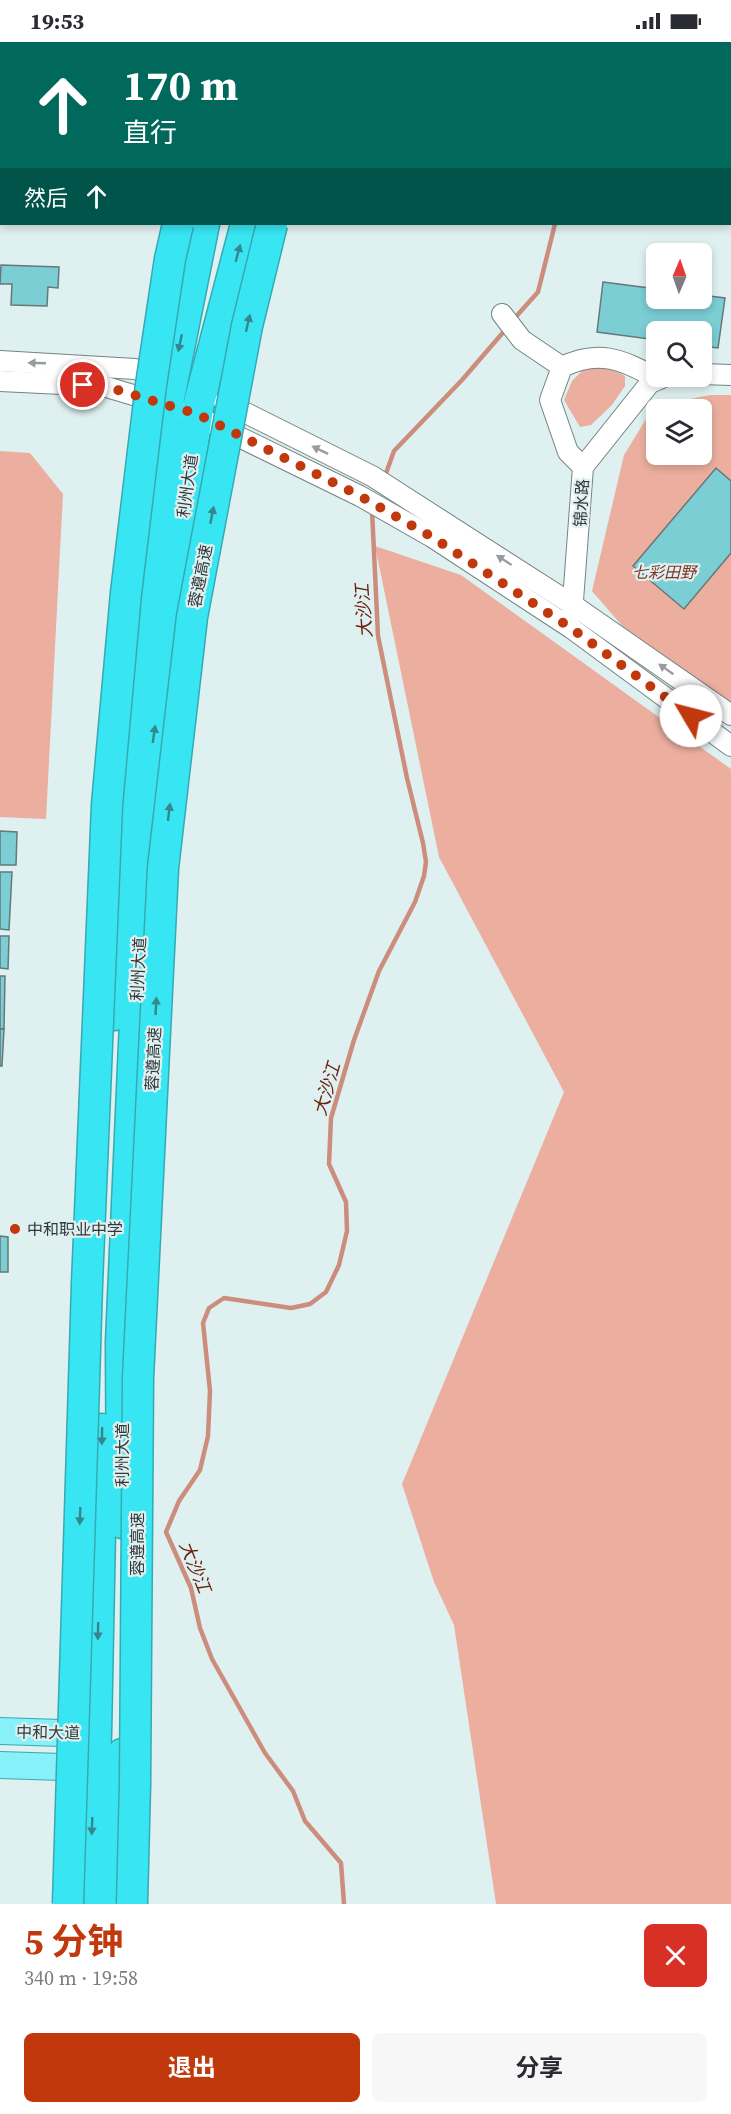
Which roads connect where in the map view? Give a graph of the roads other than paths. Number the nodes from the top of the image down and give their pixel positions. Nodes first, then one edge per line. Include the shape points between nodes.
1 (178, 225) edge
2 (204, 225) edge
3 (246, 225) edge
4 (272, 225) edge
5 (502, 314) dead end
6 (0, 361) edge
7 (562, 367) junction
8 (646, 371) edge
9 (712, 374) edge
10 (731, 375) edge
11 (0, 381) edge
12 (647, 387) edge
13 (170, 393) junction
14 (199, 402) junction
15 (583, 466) junction
16 (573, 605) junction
17 (571, 628) junction
18 (731, 715) edge
19 (731, 746) edge
20 (0, 1731) edge
21 (96, 1734) junction
22 (0, 1765) edge
23 (94, 1768) junction
24 (68, 1904) edge
25 (89, 1904) edge
26 (115, 1904) edge
27 (132, 1904) edge

1 -> 24 highway, bridge via 142,454 107,805
2 -> 13 highway, 利州大道
14 -> 3 highway, 利州大道
27 -> 4 highway, 蓉遵高速, bridge via 138,1378 163,868 192,616 247,326
5 - 7 street via 522,340
13 -> 6 street via 135,369
7 - 8 street via 578,359 597,358 622,361
7 - 15 street via 550,400 568,452
9 - 10 street
11 - 13 street
12 - 15 street, 锦水路
13 - 14 street
13 -> 21 highway, 利州大道 via 128,737 122,832 105,1281
16 -> 14 street via 372,476
14 - 17 street via 432,537
26 -> 14 highway, 利州大道 via 124,1736 121,1342 134,1032 149,765
15 - 16 street, 锦水路
16 - 17 street, 锦水路
18 -> 16 street
17 - 19 street
20 - 21 main road, 中和大道
21 - 23 highway, 利州大道
22 - 23 main road, 中和大道
23 -> 25 highway, 利州大道

